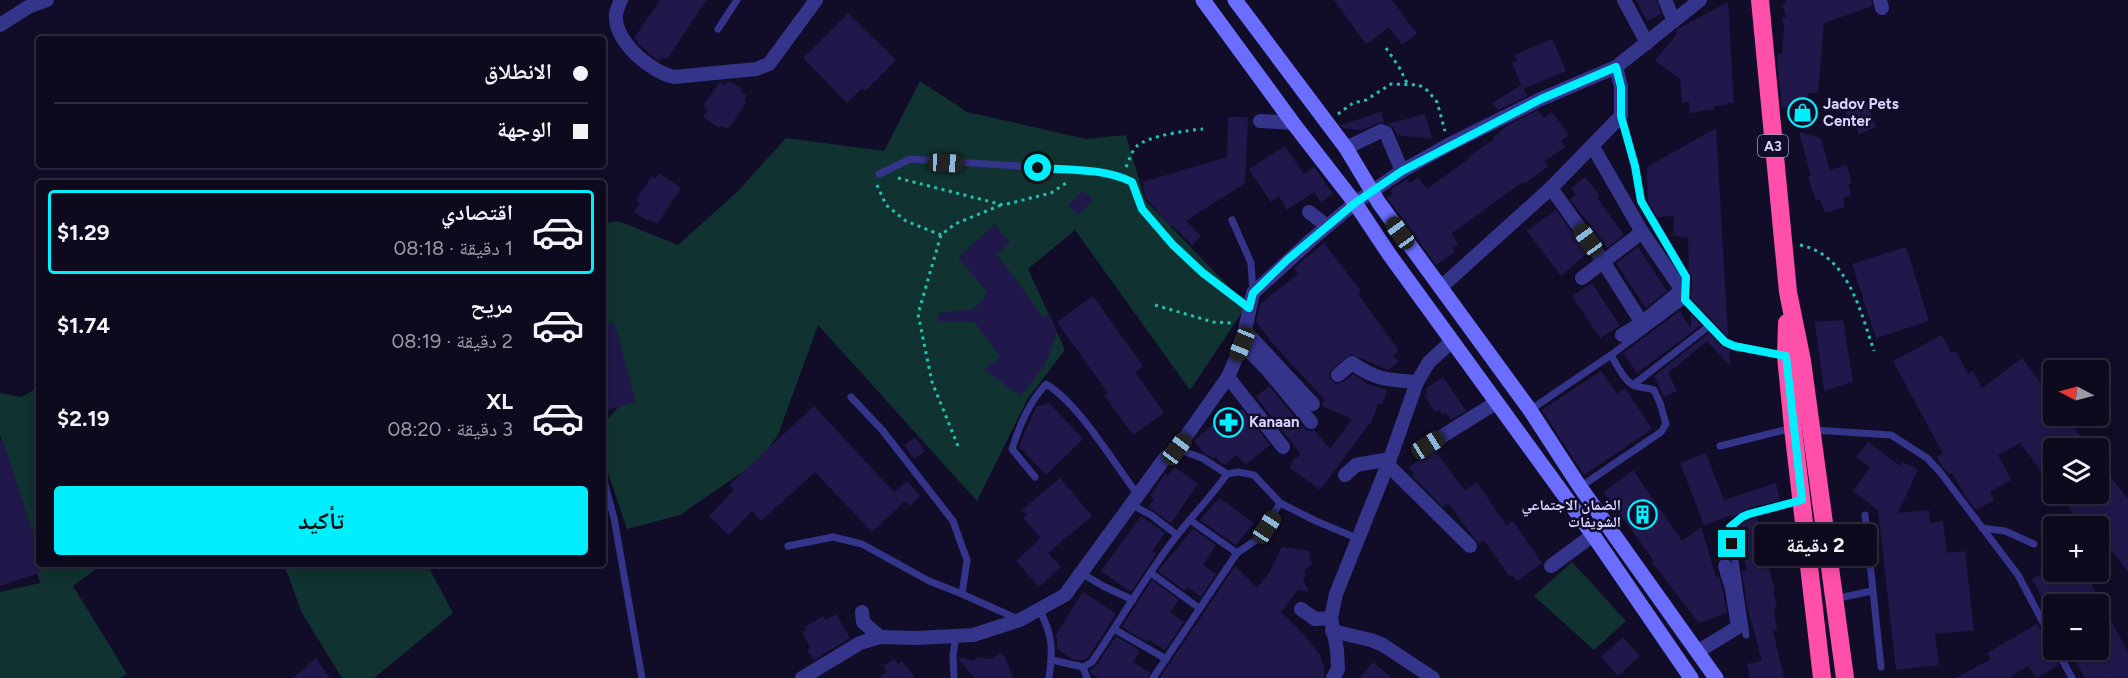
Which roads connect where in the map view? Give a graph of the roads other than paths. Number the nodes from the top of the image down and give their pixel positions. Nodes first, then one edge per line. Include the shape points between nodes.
1 (47, 0) edge
2 (621, 0) edge
3 (737, 0) edge
4 (816, 0) edge
5 (1203, 0) edge
6 (1235, 0) edge
7 (1624, 0) edge
8 (1665, 0) edge
9 (1700, 0) edge
10 (1760, 0) edge
11 (1674, 21) junction
12 (0, 25) edge
13 (718, 29) dead end
14 (1647, 43) junction
15 (1616, 67) junction
16 (1621, 116) junction
17 (1260, 121) dead end
18 (1293, 123) junction
19 (1593, 147) junction
20 (1346, 148) junction
21 (1402, 171) junction
22 (879, 174) road end
23 (1551, 188) junction
24 (1371, 192) junction
25 (1355, 203) junction
26 (1309, 212) dead end
27 (1232, 220) dead end
28 (1327, 226) junction
29 (1642, 232) junction
30 (1602, 261) junction
31 (1581, 279) dead end
32 (1440, 288) junction
33 (1253, 293) junction
34 (1685, 300) junction
35 (1249, 308) junction
36 (1642, 322) junction
37 (1709, 326) junction
38 (1244, 333) junction
39 (1622, 335) dead end
40 (1452, 341) junction
41 (1611, 355) junction
42 (1794, 358) junction
43 (1338, 375) dead end
44 (1228, 377) junction
45 (1417, 382) junction
46 (1633, 385) junction
47 (852, 397) dead end
48 (1497, 402) junction
49 (1313, 404) dead end
50 (1530, 411) junction
51 (1311, 422) dead end
52 (1793, 428) junction
53 (1812, 430) junction
54 (1428, 445) dead end
55 (1720, 446) dead end
56 (1283, 447) dead end
57 (1177, 449) junction
58 (1389, 462) junction
59 (1227, 474) junction
60 (1346, 476) dead end
61 (1035, 477) dead end
62 (1580, 486) junction
63 (606, 489) edge
64 (1135, 500) junction
65 (1802, 500) junction
66 (1280, 503) junction
67 (1865, 515) dead end
68 (1190, 520) junction
69 (1982, 528) junction
70 (1593, 534) junction
71 (1177, 535) junction
72 (1359, 538) junction
73 (2034, 544) dead end
74 (788, 546) dead end
75 (1470, 546) dead end
76 (1237, 554) junction
77 (1551, 566) dead end
78 (1725, 566) dead end
79 (1081, 573) junction
80 (1151, 573) junction
81 (1872, 591) junction
82 (962, 594) junction
83 (1834, 599) junction
84 (1133, 600) junction
85 (1199, 608) junction
86 (1039, 609) junction
87 (1301, 609) dead end
88 (862, 612) dead end
89 (1020, 620) junction
90 (2043, 622) edge
91 (1331, 624) junction
92 (1114, 629) junction
93 (1746, 635) dead end
94 (956, 636) junction
95 (880, 637) junction
96 (1697, 652) junction
97 (1166, 659) junction
98 (1052, 660) junction
99 (2062, 660) edge
100 (1083, 667) junction
101 (1881, 667) dead end
102 (1418, 674) edge
103 (642, 678) edge
104 (802, 678) edge
105 (954, 678) edge
106 (1049, 678) edge
107 (1087, 678) edge
108 (1153, 678) edge
109 (1333, 678) edge
110 (1433, 678) edge
111 (1691, 678) edge
112 (1716, 678) edge
113 (1822, 678) edge
114 (1845, 678) edge
115 (2072, 678) edge

1 - 12 street
2 - 4 street via 616,15 630,49 662,75 674,77 756,69 769,64
3 - 13 lane
5 - 18 street
6 - 20 street
7 - 14 street
8 - 11 street
9 - 11 street
10 - 42 highway, A3
11 - 14 street
14 - 15 street
15 - 16 street
15 - 21 street via 1541,99
16 - 19 street
16 - 34 lane via 1641,201 1686,277
17 - 18 street
18 - 25 street
19 - 23 street
19 - 29 street
20 - 21 street via 1381,131 1386,133
20 - 24 street
21 - 24 street
22 - 35 lane via 910,159 1120,176 1132,182 1142,209 1173,245
23 - 30 street
23 - 32 street
24 - 25 street
24 - 32 street
25 - 28 street
25 - 40 street
26 - 28 street
27 - 33 lane via 1251,263
28 - 33 street
29 - 30 street
29 - 36 street via 1682,290
30 - 31 street
30 - 36 street
32 - 50 street
33 - 35 street
34 - 37 lane
34 - 41 lane
35 - 38 street
36 - 39 street
37 - 42 lane via 1734,346
37 - 46 lane
38 - 44 street
38 - 49 street
38 - 51 street via 1266,368
40 - 45 street via 1429,362
40 - 48 street
41 - 46 lane
41 - 50 lane
42 - 52 highway, A3
42 - 53 highway, A3
43 - 45 street via 1352,363 1383,380
44 - 56 street
44 - 57 street
45 - 58 street
46 - 62 lane via 1654,390 1666,424 1661,432
47 - 82 lane via 953,521 967,560
48 - 54 street
48 - 70 street
50 - 62 street
52 - 55 lane
52 - 65 highway, A3
53 - 69 lane via 1892,435 1927,458
53 - 83 highway, A3
57 - 59 lane
57 - 64 street via 1165,458
58 - 60 street via 1356,465
58 - 72 street
58 - 75 street
59 - 66 lane via 1254,475
59 - 68 lane
61 - 64 lane via 1012,449 1032,400 1047,384 1060,392 1099,441
62 - 96 street
63 - 103 lane
64 - 71 lane
64 - 79 street
65 - 93 lane via 1749,514 1730,527
65 - 113 highway, A3
66 - 72 lane
66 - 76 lane via 1259,538
67 - 81 lane
68 - 71 lane
68 - 76 lane
69 - 73 lane via 2005,531
69 - 90 lane via 2018,575
70 - 77 street
70 - 111 street
71 - 80 lane
72 - 91 street via 1336,594
74 - 82 lane via 833,537 862,544 929,581
76 - 85 lane
78 - 96 street via 1738,627
79 - 84 lane
79 - 86 street via 1065,595
80 - 84 lane
80 - 85 lane
81 - 83 lane
81 - 101 lane
82 - 89 lane
83 - 114 highway, A3
84 - 92 lane
85 - 97 lane
86 - 89 street
86 - 98 lane via 1049,628
87 - 91 street
88 - 95 street via 863,622
89 - 94 street
91 - 102 street via 1383,645
91 - 109 street via 1338,669
92 - 97 lane
92 - 100 lane via 1092,662
94 - 95 street
94 - 105 lane
95 - 104 street via 860,643
96 - 112 street
97 - 108 lane
98 - 100 lane
98 - 106 lane
99 - 115 lane
100 - 107 lane
102 - 110 street

